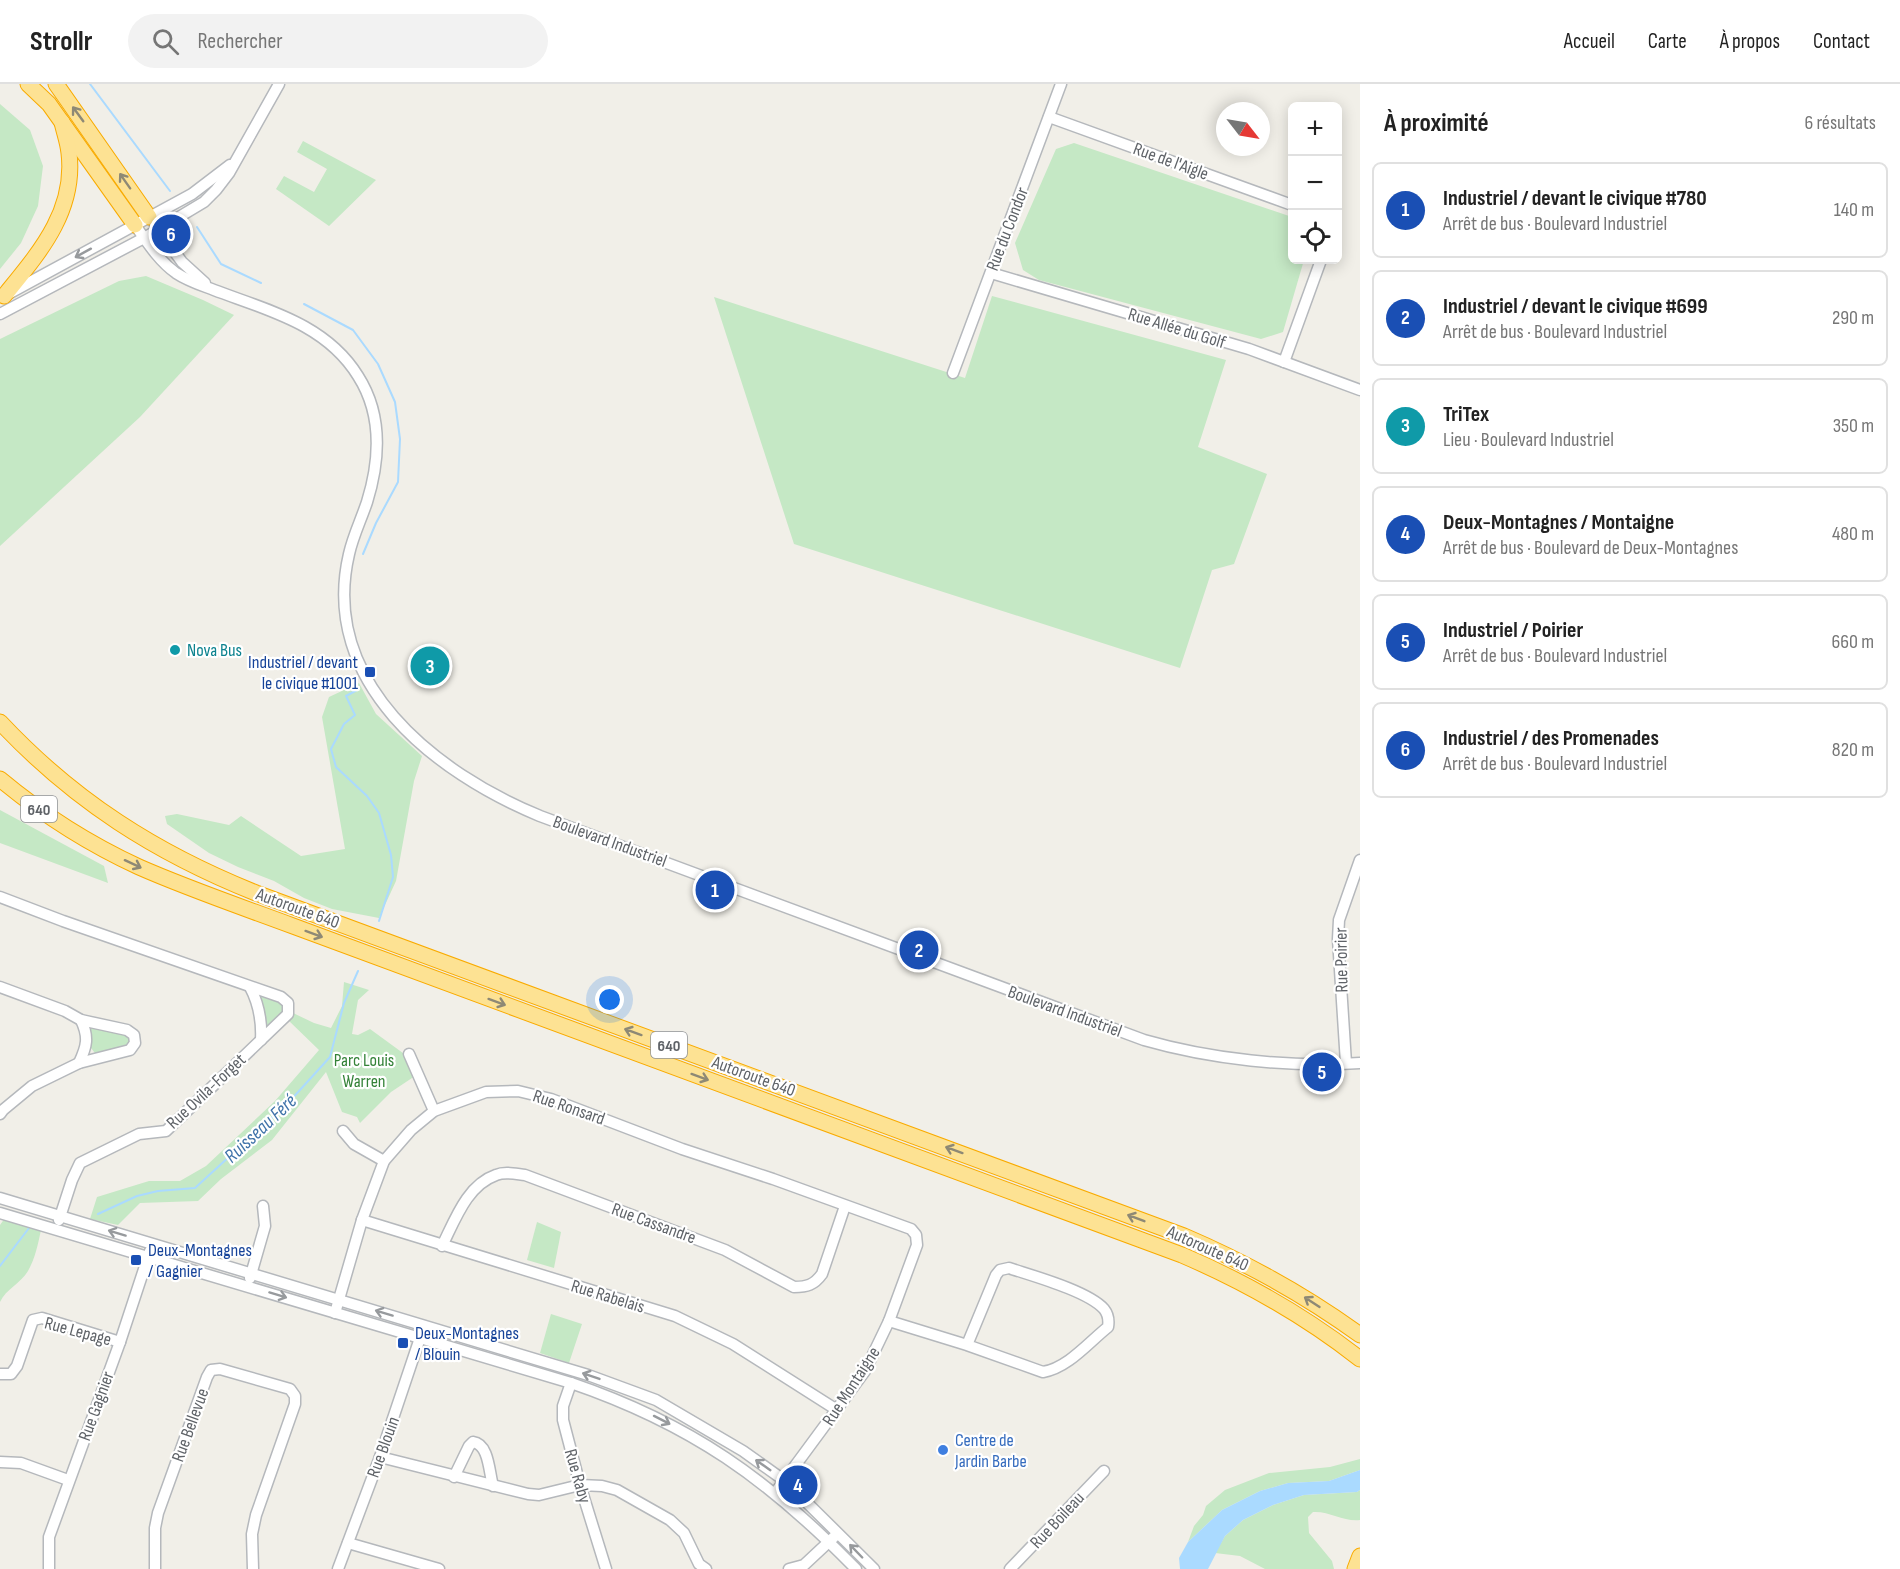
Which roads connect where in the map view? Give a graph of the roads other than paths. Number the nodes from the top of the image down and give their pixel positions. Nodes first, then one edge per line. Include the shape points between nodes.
1 (28, 84) edge
2 (56, 84) edge
3 (279, 84) edge
4 (1061, 84) edge
5 (1049, 117) junction
6 (62, 122) junction
7 (1288, 203) edge
8 (154, 223) junction
9 (139, 232) junction
10 (1321, 264) edge
11 (991, 273) junction
12 (212, 289) junction
13 (2, 297) edge
14 (0, 314) edge
15 (1284, 362) junction
16 (953, 373) dead end
17 (1360, 390) edge
18 (0, 722) edge
19 (0, 779) edge
20 (1360, 860) edge
21 (0, 897) edge
22 (0, 987) edge
23 (250, 987) junction
24 (81, 1020) junction
25 (261, 1040) junction
26 (409, 1053) dead end
27 (79, 1063) junction
28 (1346, 1063) junction
29 (1360, 1063) edge
30 (1, 1111) edge
31 (434, 1111) junction
32 (343, 1131) dead end
33 (384, 1161) junction
34 (0, 1198) edge
35 (263, 1206) dead end
36 (845, 1206) junction
37 (0, 1213) edge
38 (60, 1215) junction
39 (362, 1220) junction
40 (56, 1229) junction
41 (916, 1234) joint
42 (152, 1244) junction
43 (442, 1246) junction
44 (148, 1257) junction
45 (251, 1274) junction
46 (247, 1286) junction
47 (340, 1300) junction
48 (335, 1313) junction
49 (889, 1321) junction
50 (424, 1325) junction
51 (1360, 1335) edge
52 (421, 1338) junction
53 (120, 1342) junction
54 (967, 1345) junction
55 (1360, 1359) edge
56 (0, 1374) edge
57 (571, 1383) junction
58 (837, 1410) junction
59 (380, 1457) junction
60 (0, 1462) edge
61 (1104, 1471) dead end
62 (454, 1477) junction
63 (68, 1480) junction
64 (785, 1480) junction
65 (580, 1485) junction
66 (493, 1486) junction
67 (775, 1493) junction
68 (838, 1532) junction
69 (828, 1541) junction
70 (348, 1543) junction
71 (1360, 1556) edge
72 (50, 1569) edge
73 (155, 1569) edge
74 (253, 1569) edge
75 (338, 1569) edge
76 (439, 1569) edge
77 (606, 1569) edge
78 (706, 1569) edge
79 (789, 1569) edge
80 (856, 1569) edge
81 (874, 1569) edge
82 (1010, 1569) edge
83 (1355, 1569) edge

1 - 6 highway via 42,95
8 -> 2 highway
3 - 8 street via 240,154
4 - 5 street, Rue du Condor
5 - 7 street, Rue de l'Aigle
5 - 11 street, Rue du Condor
6 - 9 highway
6 - 13 highway via 70,160 63,208 42,249
8 - 9 street
8 - 12 street, Boulevard Industriel via 186,266
9 - 12 street, Boulevard Industriel via 174,271
9 -> 13 street
9 - 14 street
10 - 15 street
11 - 15 street, Rue Allée du Golf
11 - 16 street, Rue du Condor
12 - 28 street, Boulevard Industriel via 316,332 342,354 365,388 375,417 377,450 371,486 346,572 345,609 351,638 365,675 387,710 416,740 462,775 540,816 1137,1038 1239,1059
15 - 17 street, Rue Allée du Golf
51 -> 18 highway, Autoroute 640 / 640 via 1271,1278 1184,1236 256,893 195,867 87,801
19 -> 55 highway, Autoroute 640 / 640 via 64,825 148,871 1182,1255 1276,1302
20 - 28 street, Rue Poirier via 1339,920
21 - 23 street, Rue Ovila-Forget
22 - 24 street
23 - 25 street, Rue Ovila-Forget via 262,1023
23 - 25 street, Rue Ovila-Forget via 288,1003 288,1014
24 - 27 street via 87,1042
24 - 27 street via 127,1030 134,1035 135,1043 130,1050
25 - 38 street, Rue Ovila-Forget via 166,1131 139,1134 80,1163
26 - 31 street
27 - 30 street via 32,1086
28 - 29 street, Boulevard Industriel
31 - 33 street, Rue Ronsard
31 - 36 street, Rue Ronsard via 486,1092 518,1091 551,1099
32 - 33 street via 354,1144
33 - 39 street, Rue Ronsard
34 - 38 street
35 - 45 street via 265,1226
36 - 41 street, Rue Ronsard
36 - 43 street, Rue Cassandre via 822,1274 805,1287 794,1287 725,1250 511,1173 496,1174 466,1197
37 - 40 street
38 - 40 street, Rue Ovila-Forget
42 -> 38 street
39 - 43 street, Rue Rabelais
39 - 47 street, Rue Ronsard
40 - 44 street
41 - 49 street, Rue Montaigne via 917,1245
42 - 44 street, Rue Gagnier
42 - 45 street
43 - 58 street, Rue Rabelais via 675,1316 733,1344
44 - 46 street
44 - 53 street, Rue Gagnier
45 - 46 street
45 - 47 street
46 -> 48 street
47 - 48 street, Rue Ronsard
50 -> 47 street
48 - 52 street
49 - 54 street
49 - 58 street, Rue Montaigne via 865,1371
50 - 52 street, Rue Blouin
64 -> 50 street via 656,1400 588,1374
52 - 57 street
52 - 59 street, Rue Blouin
53 - 56 street, Rue Lepage via 42,1318 33,1320 16,1366 11,1374
53 - 63 street, Rue Gagnier
54 - 54 street via 1044,1372 1055,1370 1108,1327 1109,1320 1105,1310 1083,1295 1009,1268 996,1275
57 - 65 street, Rue Raby via 563,1420
57 -> 67 street via 618,1399 677,1427 735,1462
58 - 64 street, Rue Montaigne
59 - 62 street
59 - 70 street, Rue Blouin
60 - 63 street via 21,1462
61 - 82 street, Rue Boileau
62 - 66 street
62 - 66 street via 469,1446 478,1442 483,1447
63 - 72 street, Rue Gagnier via 49,1537
64 - 67 street, Rue Montaigne
64 - 68 street
65 - 66 street via 539,1495
65 - 77 street, Rue Raby
65 - 78 street via 617,1490 670,1520 684,1533 699,1564
67 - 69 street
68 - 69 street
81 -> 68 street
69 - 79 street via 804,1565
69 - 80 street
70 - 75 street, Rue Blouin
70 - 76 street
71 - 83 highway
73 - 74 street, Rue Bellevue via 158,1512 207,1377 212,1370 220,1369 290,1389 295,1396 256,1515

